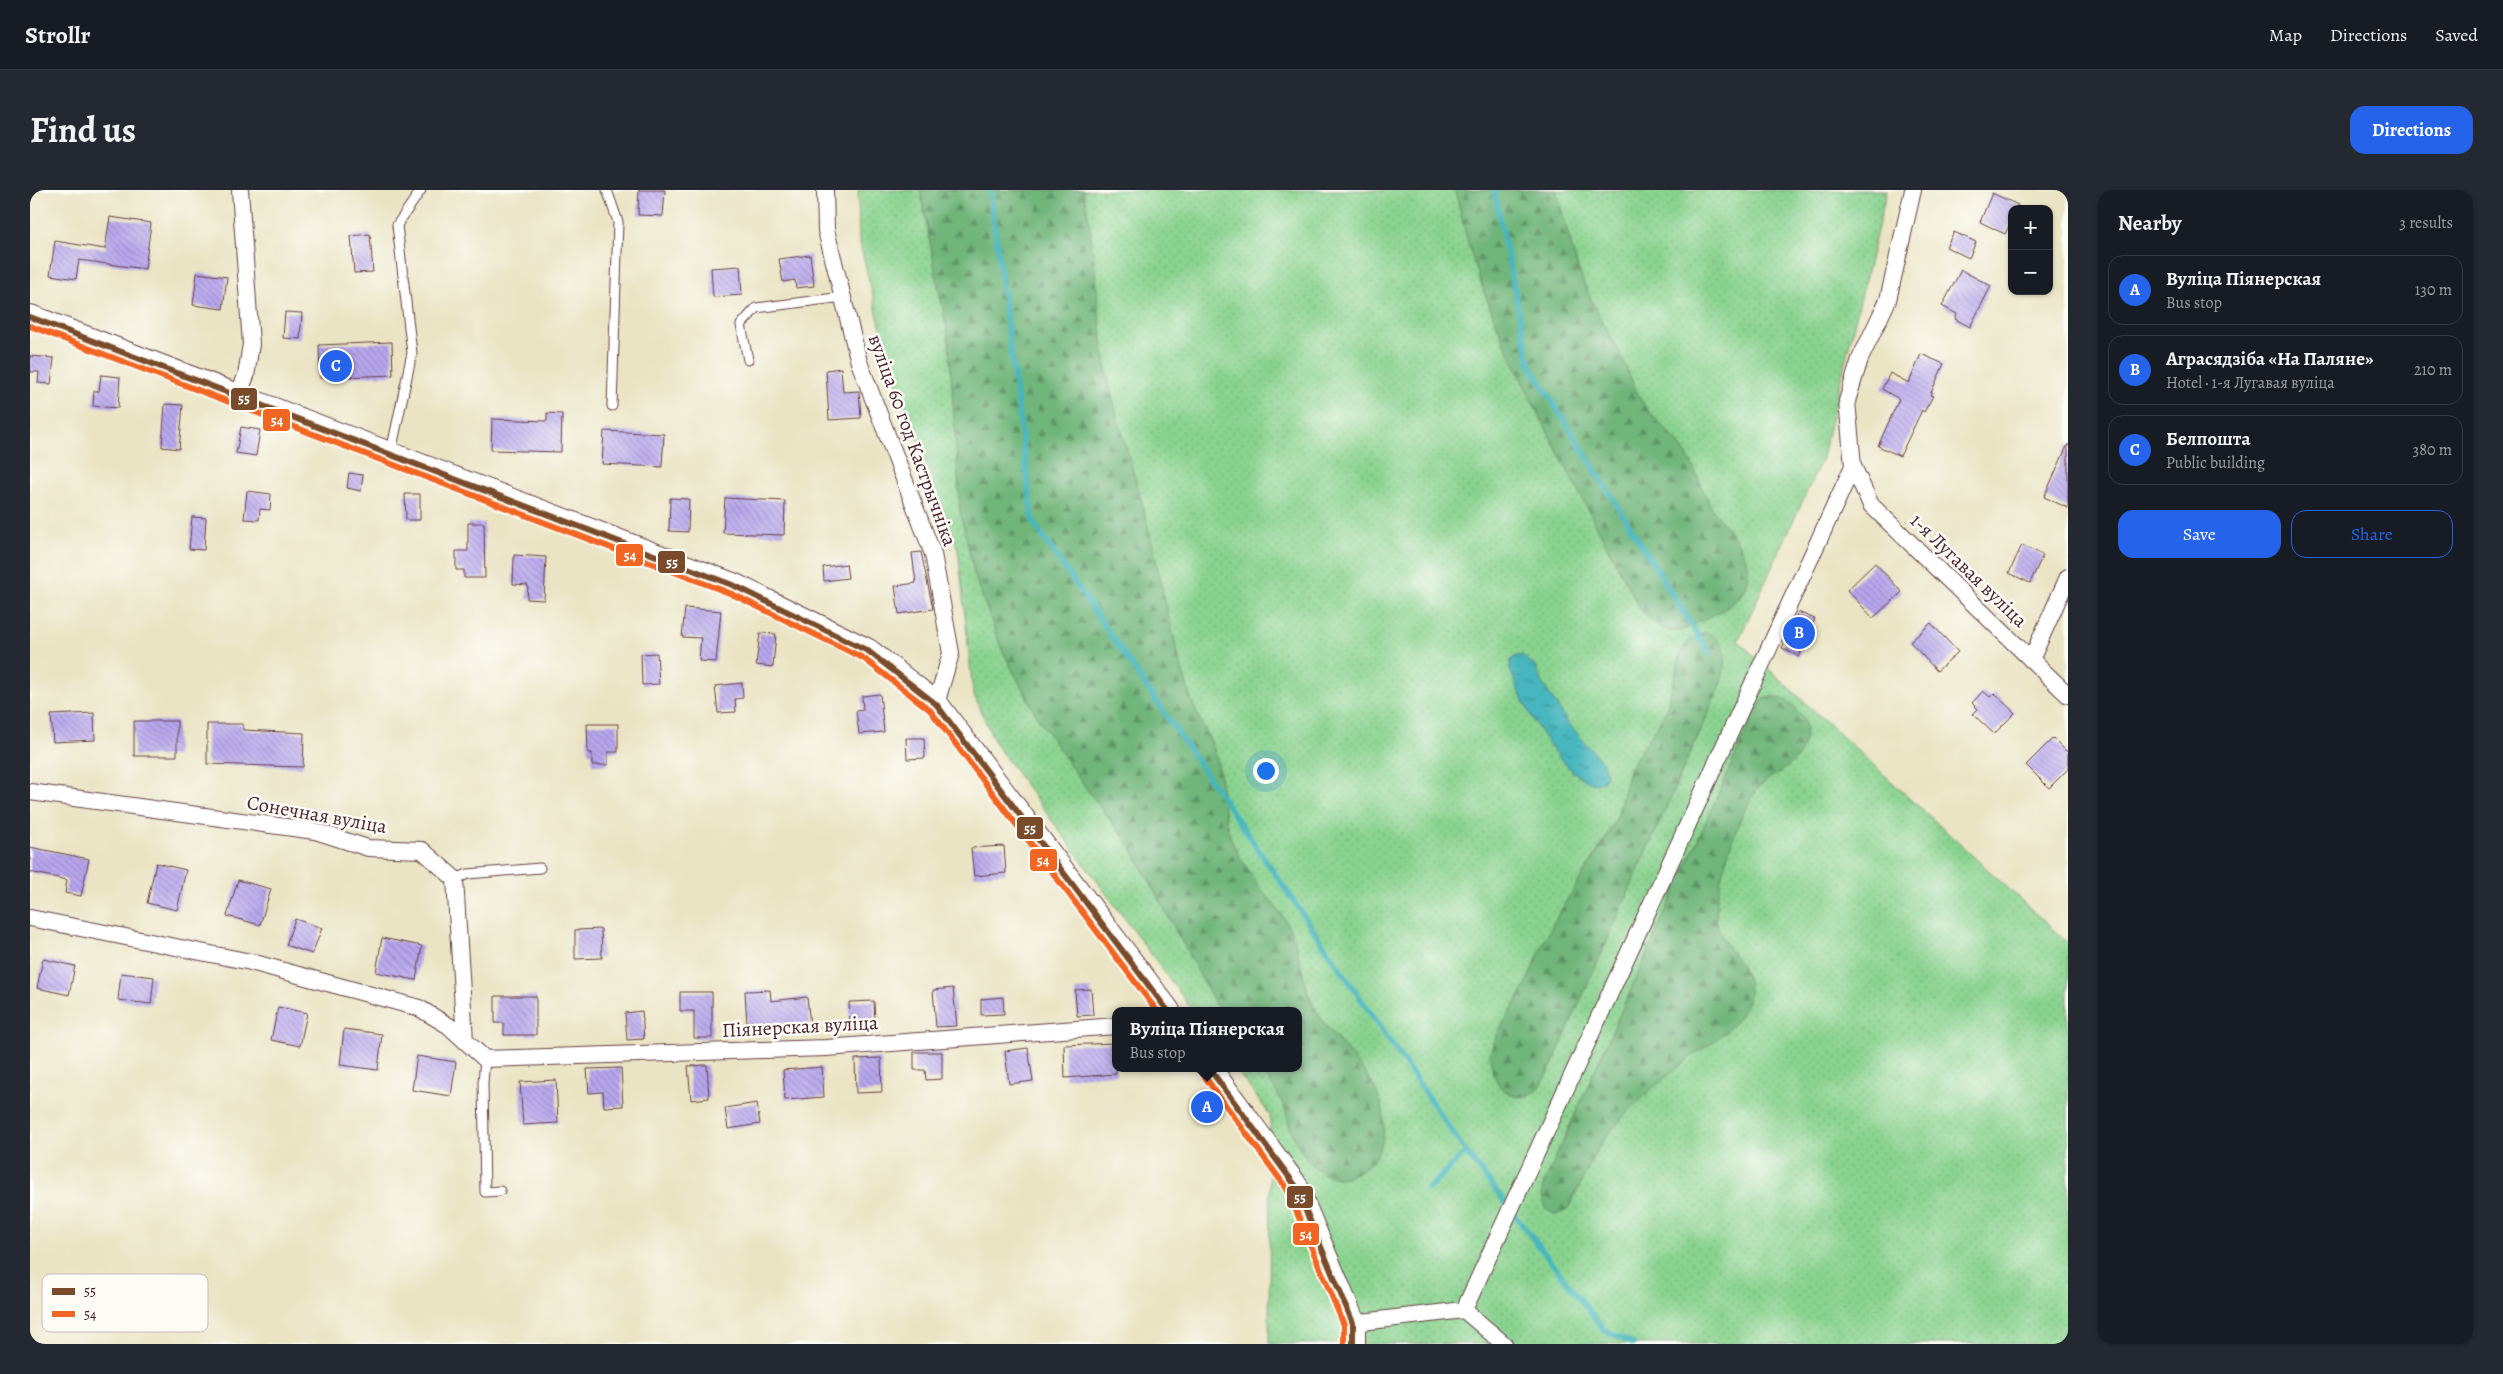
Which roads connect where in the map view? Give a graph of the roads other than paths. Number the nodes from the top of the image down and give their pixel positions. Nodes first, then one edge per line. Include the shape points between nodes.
1 (240, 190) edge
2 (421, 190) edge
3 (607, 190) edge
4 (825, 190) edge
5 (1914, 190) edge
6 (843, 297) junction
7 (30, 316) edge
8 (748, 360) dead end
9 (238, 395) junction
10 (612, 406) dead end
11 (390, 455) junction
12 (1853, 466) junction
13 (2068, 577) edge
14 (2032, 660) junction
15 (2068, 695) edge
16 (936, 704) junction
17 (30, 792) edge
18 (540, 868) dead end
19 (455, 879) junction
20 (30, 918) edge
21 (1165, 1007) edge
22 (1112, 1026) edge
23 (465, 1041) junction
24 (485, 1059) junction
25 (1212, 1072) edge
26 (500, 1191) dead end
27 (1464, 1310) junction
28 (1353, 1334) edge
29 (1504, 1344) edge

1 - 9 street via 251,344 246,376
2 - 11 lane via 397,225 412,354
3 - 10 lane via 618,222
4 - 6 street, вуліца 60 год Кастрычніка via 826,230
5 - 12 street via 1888,300 1860,359 1847,401
6 - 8 lane via 756,308 741,325
6 - 16 street, вуліца 60 год Кастрычніка via 860,362 933,554 951,653
7 - 9 street
9 - 11 street
11 - 16 street via 735,586 868,651
12 - 14 street, 1-я Лугавая вуліца via 1871,504
12 - 27 street
13 - 14 street
14 - 15 street, 1-я Лугавая вуліца
16 - 21 street
17 - 19 street, Сонечная вуліца via 315,831 368,848 422,850
18 - 19 lane via 468,874
19 - 23 street
20 - 23 street via 251,962 419,1008 449,1026
22 - 24 street, Піянерская вуліца via 826,1048
23 - 24 street
24 - 26 lane via 485,1192
25 - 28 street via 1295,1185
27 - 28 street
27 - 29 street

